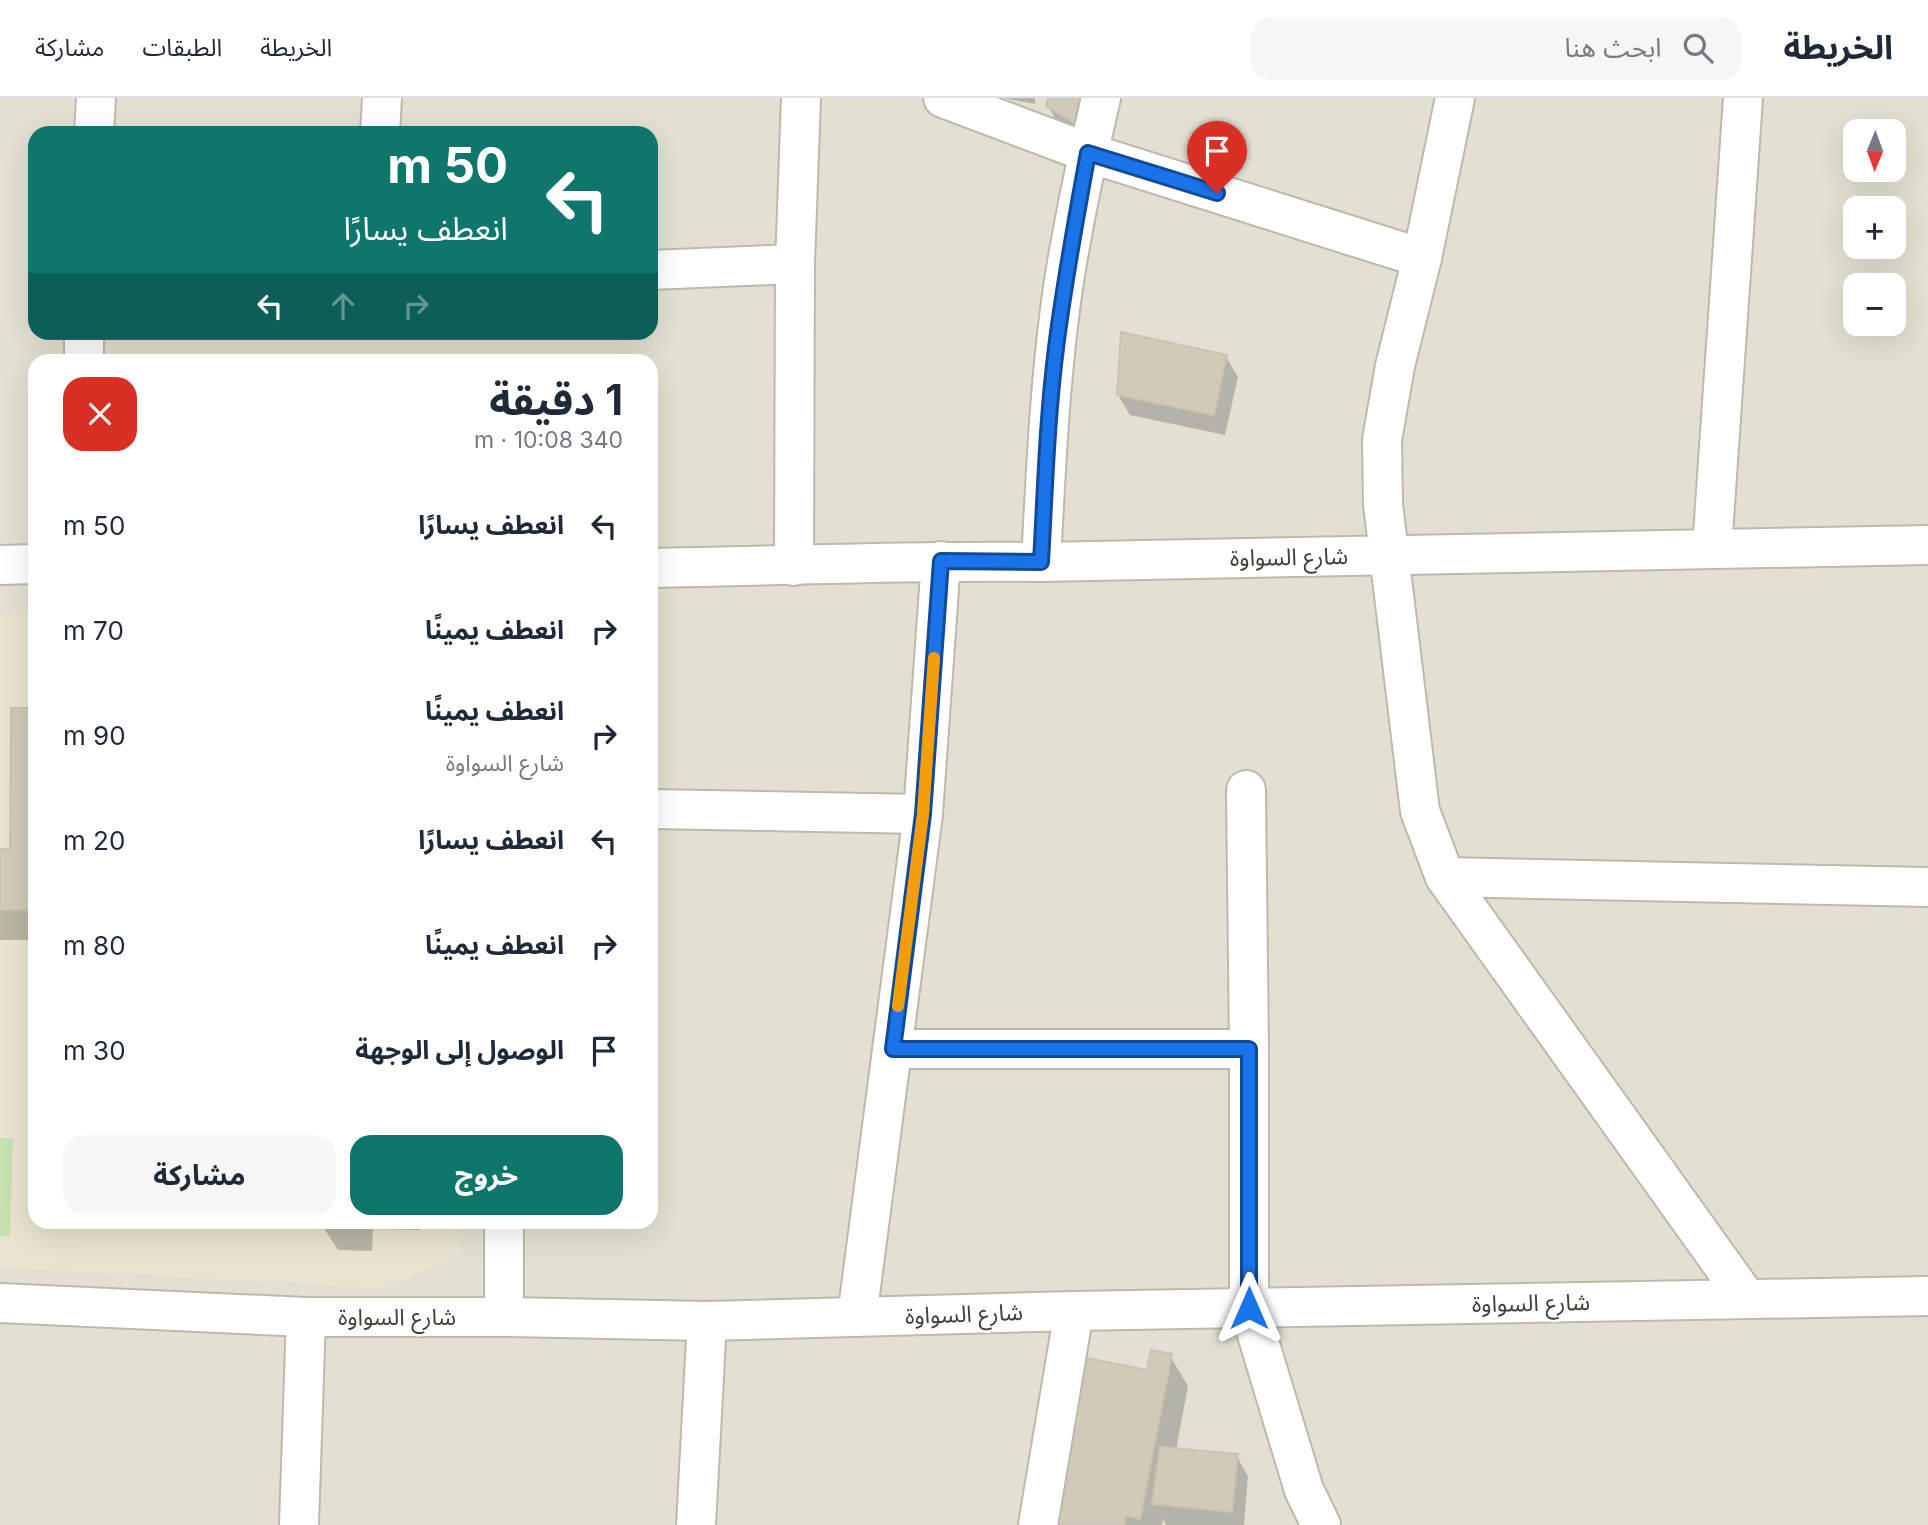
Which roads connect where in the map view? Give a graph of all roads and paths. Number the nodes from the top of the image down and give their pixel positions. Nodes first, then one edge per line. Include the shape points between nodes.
1 (96, 98) edge
2 (382, 98) edge
3 (801, 98) edge
4 (943, 98) edge
5 (1101, 98) edge
6 (1455, 98) edge
7 (1743, 98) edge
8 (94, 126) edge
9 (380, 126) edge
10 (1088, 153) junction
11 (1422, 258) junction
12 (795, 264) junction
13 (658, 270) edge
14 (1928, 545) edge
15 (1712, 549) junction
16 (1390, 555) junction
17 (941, 561) junction
18 (1041, 562) junction
19 (28, 564) edge
20 (0, 565) edge
21 (794, 566) junction
22 (658, 568) edge
23 (1246, 790) dead end
24 (658, 808) edge
25 (923, 814) junction
26 (1445, 877) junction
27 (1928, 887) edge
28 (893, 1049) junction
29 (1249, 1049) junction
30 (504, 1229) edge
31 (1928, 1296) edge
32 (1747, 1299) junction
33 (0, 1303) edge
34 (1249, 1308) junction
35 (1074, 1311) junction
36 (306, 1317) junction
37 (504, 1317) junction
38 (857, 1317) junction
39 (707, 1321) junction
40 (299, 1525) edge
41 (696, 1525) edge
42 (1038, 1525) edge
43 (1321, 1525) edge

1 - 8 street
2 - 9 street
3 - 12 street
4 - 10 street
5 - 10 street
6 - 11 street
7 - 15 street
10 - 11 street
10 - 18 street via 1055,352
11 - 16 street via 1382,440
12 - 13 street
12 - 21 street
14 - 15 street, شارع السواوة
15 - 16 street, شارع السواوة
16 - 18 street, شارع السواوة
16 - 26 street via 1420,811
17 - 18 street, شارع السواوة
17 - 21 street, شارع السواوة
17 - 25 street
19 - 20 street
21 - 22 street, شارع السواوة
23 - 29 street
24 - 25 street
25 - 28 street
26 - 27 street
26 - 32 street
28 - 29 street
28 - 38 street
29 - 34 street
30 - 37 street
31 - 32 street, شارع السواوة
32 - 34 street, شارع السواوة
33 - 36 street, شارع السواوة
34 - 35 street, شارع السواوة
34 - 43 street via 1304,1490
35 - 38 street, شارع السواوة
35 - 42 street
36 - 37 street, شارع السواوة
36 - 40 street
37 - 39 street, شارع السواوة
38 - 39 street, شارع السواوة
39 - 41 street

